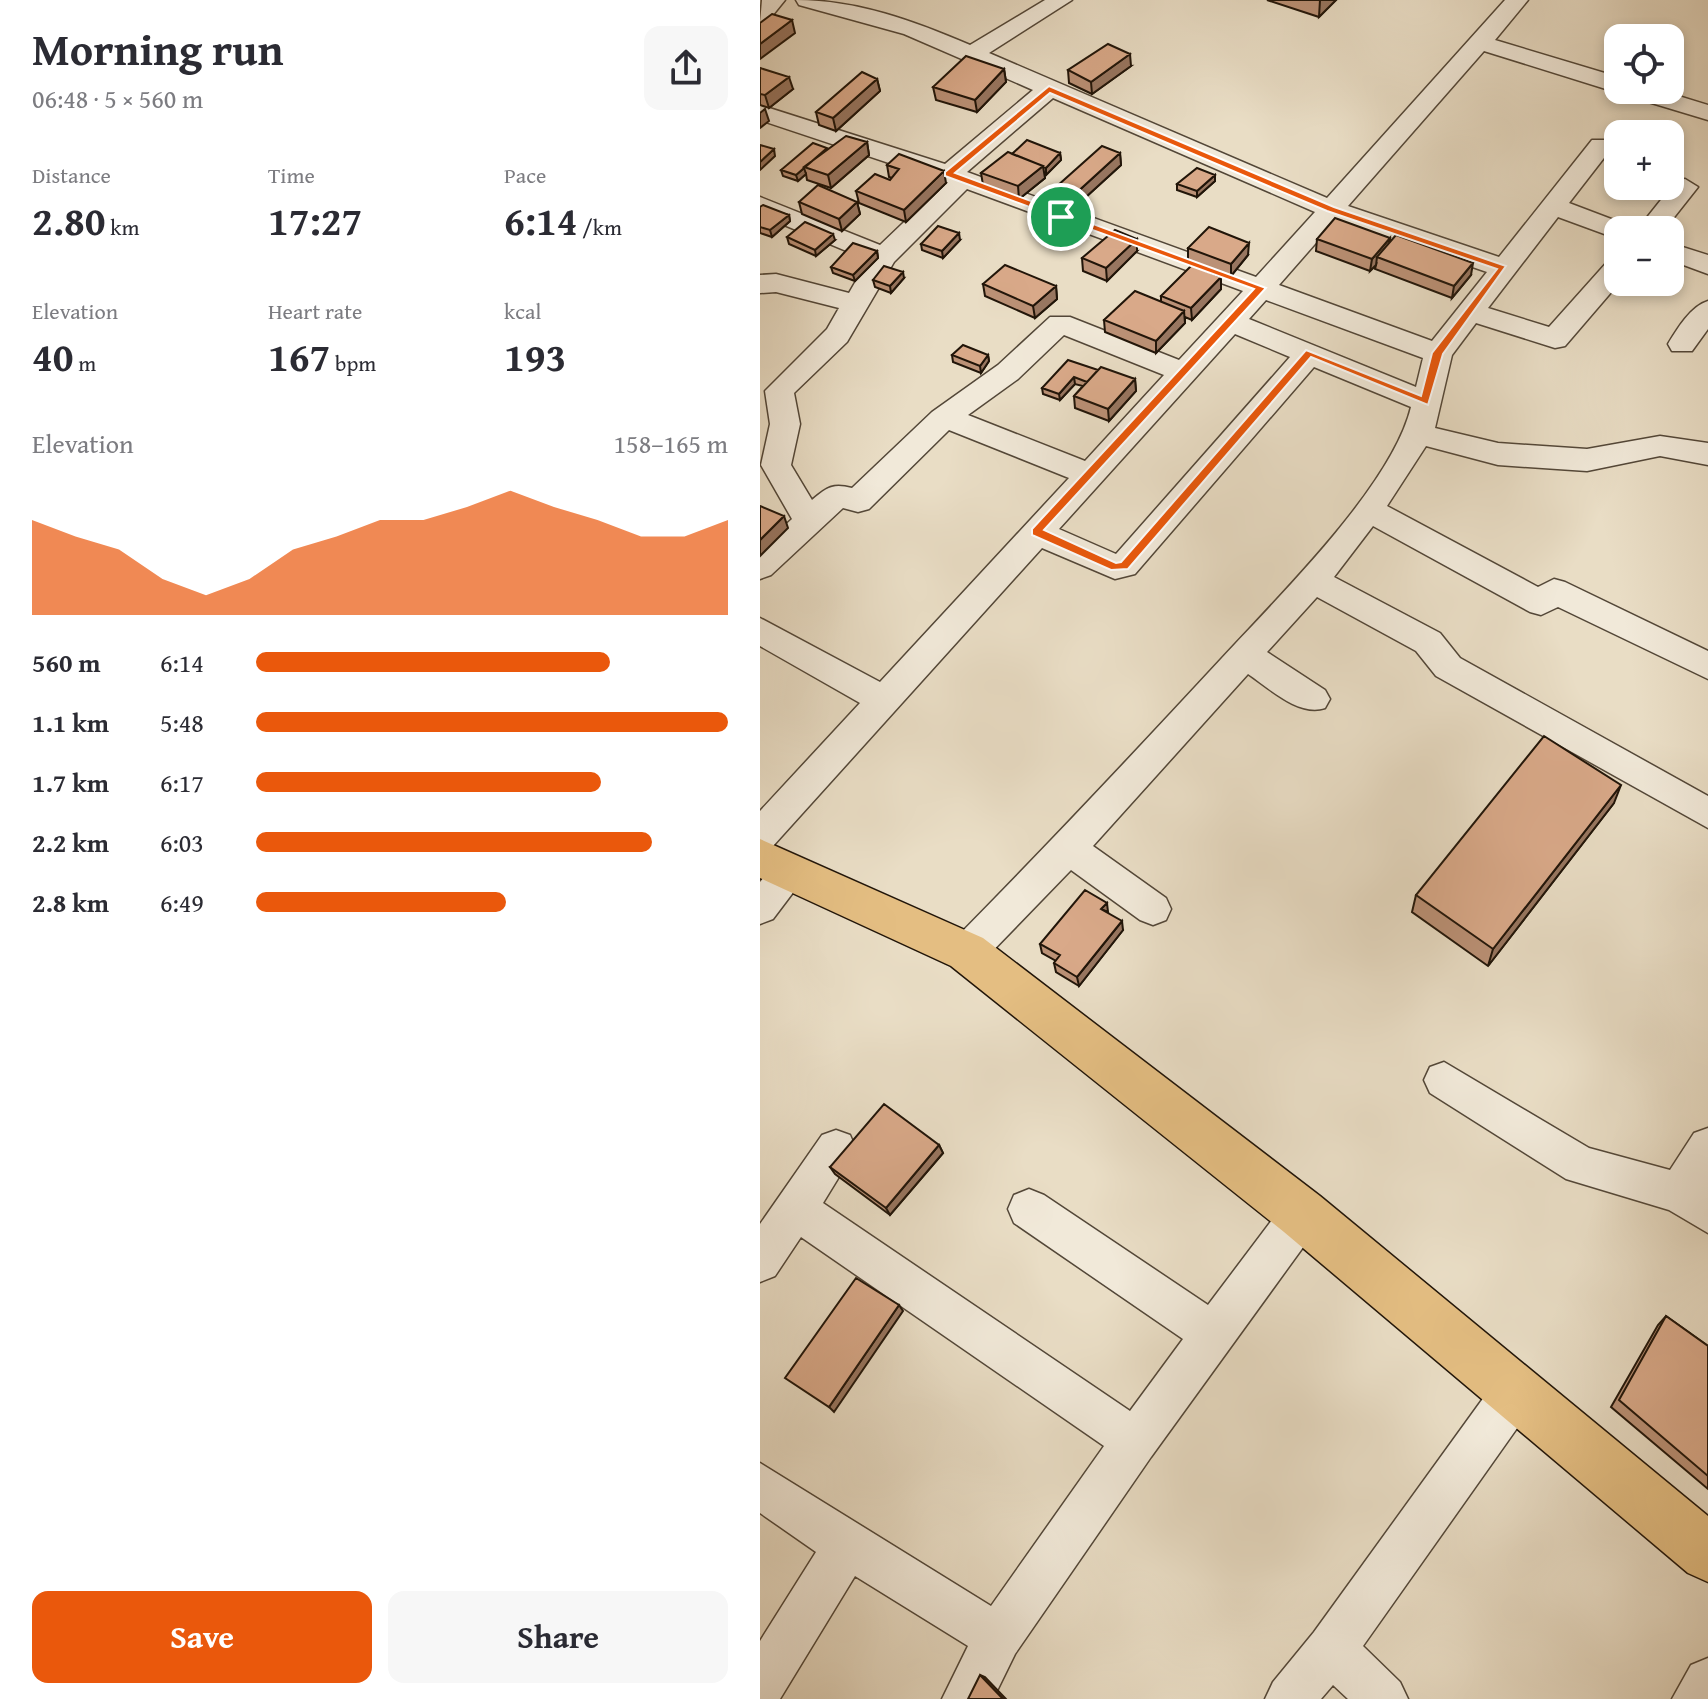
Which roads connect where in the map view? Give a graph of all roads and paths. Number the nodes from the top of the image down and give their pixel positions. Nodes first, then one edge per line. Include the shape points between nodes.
1 (774, 0) edge
2 (807, 0) edge
3 (1061, 0) edge
4 (1517, 0) edge
5 (760, 16) edge
6 (1478, 42) junction
7 (970, 55) junction
8 (1604, 81) edge
9 (1049, 89) junction
10 (1679, 104) edge
11 (760, 112) edge
12 (1708, 113) edge
13 (1601, 145) dead end
14 (955, 178) junction
15 (1685, 187) dead end
16 (760, 205) edge
17 (1552, 205) junction
18 (1331, 209) junction
19 (1661, 216) edge
20 (1604, 225) edge
21 (1684, 256) edge
22 (884, 257) junction
23 (1708, 265) edge
24 (1503, 268) junction
25 (1604, 283) edge
26 (760, 284) edge
27 (1261, 288) junction
28 (856, 304) junction
29 (1708, 310) edge
30 (1471, 312) junction
31 (1229, 321) junction
32 (1682, 344) dead end
33 (1310, 353) junction
34 (1438, 353) junction
35 (1183, 372) junction
36 (770, 387) edge
37 (1425, 402) junction
38 (945, 417) junction
39 (1419, 434) junction
40 (1708, 454) edge
41 (1089, 474) junction
42 (1369, 510) junction
43 (809, 521) junction
44 (1036, 532) junction
45 (760, 567) edge
46 (1313, 580) junction
47 (760, 631) edge
48 (1245, 655) junction
49 (1708, 666) edge
50 (1313, 699) dead end
51 (884, 700) junction
52 (1708, 813) edge
53 (760, 835) edge
54 (1069, 848) junction
55 (770, 880) edge
56 (1153, 909) dead end
57 (967, 952) junction
58 (1444, 1080) dead end
59 (1708, 1147) edge
60 (836, 1149) dead end
61 (1694, 1203) edge
62 (796, 1209) junction
63 (1029, 1209) dead end
64 (1302, 1214) junction
65 (760, 1261) edge
66 (1213, 1334) junction
67 (1516, 1391) junction
68 (1135, 1441) junction
69 (760, 1486) edge
70 (847, 1545) junction
71 (1708, 1553) edge
72 (998, 1637) junction
73 (1331, 1649) junction
74 (1708, 1682) edge
75 (760, 1686) edge
76 (967, 1699) edge
77 (1290, 1699) edge
78 (1383, 1699) edge
79 (1697, 1699) edge

1 - 5 street
2 - 7 street via 912,29
3 - 7 street
4 - 6 street
6 - 8 street
6 - 18 street
7 - 9 street
9 - 14 street
9 - 18 street
10 - 12 street
11 - 14 street
13 - 17 street
14 - 22 street
14 - 27 street
15 - 19 street
16 - 22 street
17 - 20 street
17 - 24 street
18 - 24 street
18 - 27 street
21 - 23 street
22 - 28 street
24 - 30 street
25 - 30 street via 1555,339
26 - 28 street via 776,283
27 - 31 street
27 - 34 street
28 - 36 street via 837,335
29 - 32 street
30 - 34 street
31 - 33 street
31 - 35 street
33 - 37 street
33 - 44 street via 1124,566 1115,567
34 - 37 street
35 - 38 street via 1060,323 1008,372
35 - 41 street
36 - 43 street via 785,424 776,465
37 - 39 street
38 - 41 street
38 - 43 street via 858,501 837,495
39 - 40 street via 1498,454 1587,460 1660,446
39 - 42 street
41 - 44 street
42 - 46 street
42 - 49 street via 1541,603 1554,591
43 - 45 street
44 - 51 street
46 - 48 street
46 - 52 street via 1428,642 1448,667
47 - 51 street
48 - 50 street
48 - 54 street
51 - 53 street
54 - 56 street
54 - 57 street
55 - 57 main road
57 - 64 main road
58 - 61 street via 1580,1165
59 - 61 street
60 - 62 street
62 - 65 street
62 - 68 street
63 - 66 street
64 - 66 street
64 - 67 main road
66 - 68 street
67 - 71 main road
67 - 73 street
68 - 72 street
69 - 70 street
70 - 72 street
70 - 75 street
72 - 76 street
73 - 77 street
73 - 78 street
74 - 79 street

